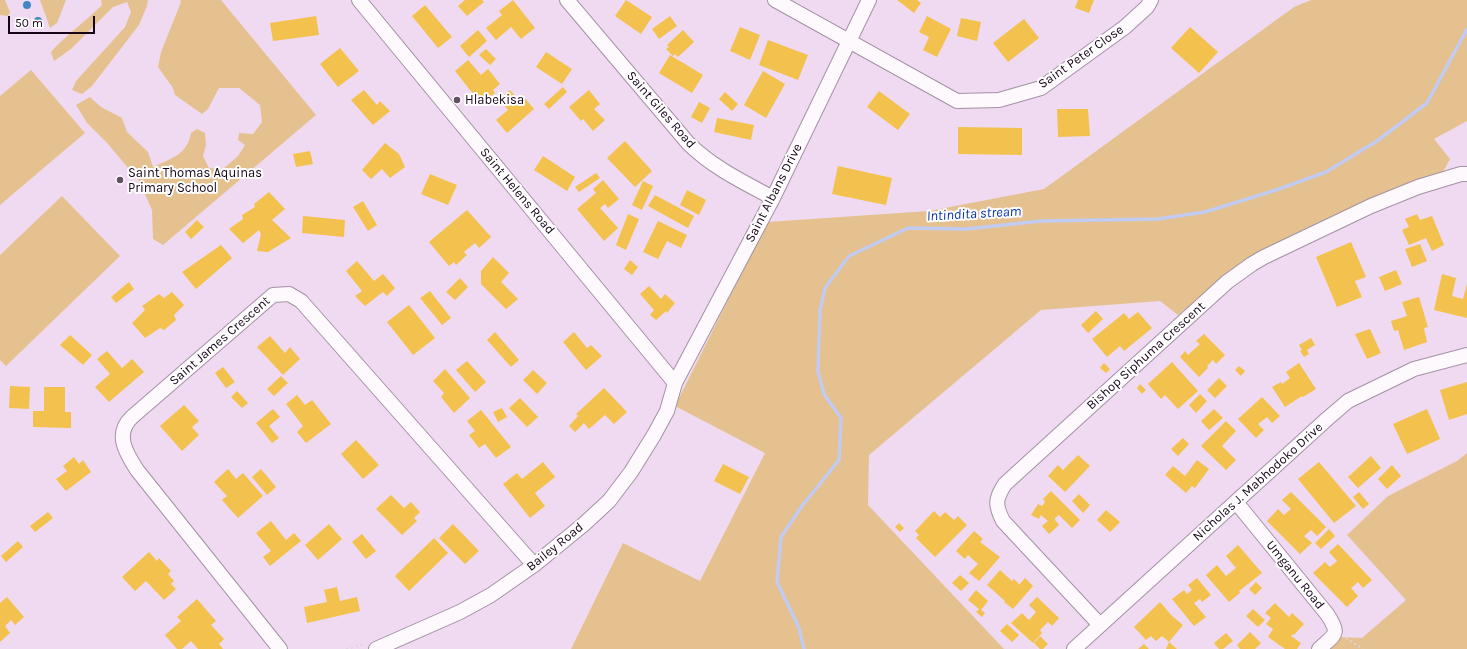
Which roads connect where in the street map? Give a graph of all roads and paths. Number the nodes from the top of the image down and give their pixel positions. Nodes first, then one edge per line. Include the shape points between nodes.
1 (359, 0) edge
2 (567, 0) edge
3 (775, 0) edge
4 (869, 0) edge
5 (1151, 0) edge
6 (849, 41) junction
7 (1467, 174) edge
8 (773, 198) junction
9 (1467, 355) edge
10 (675, 383) junction
11 (1236, 502) junction
12 (534, 565) junction
13 (1100, 625) junction
14 (1335, 631) junction
15 (280, 649) edge
16 (376, 649) edge
17 (1074, 649) edge
18 (1319, 649) edge
19 (1363, 649) edge

1 - 10 street, Saint Helens Road
2 - 8 street, Saint Giles Road via 699,154 718,168
3 - 6 street, Saint Peter Close
4 - 6 street, Saint Albans Drive
5 - 6 street, Saint Peter Close via 1125,27 1041,88 999,100 957,101
6 - 8 street, Saint Albans Drive
7 - 13 street, Bishop Siphuma Crescent via 1418,187 1371,206 1252,264 1227,282 1005,484 996,501 1003,521
8 - 10 street, Saint Albans Drive
9 - 11 street, Nicholas J. Mabhodoko Drive via 1414,369 1348,401
10 - 12 street, Bailey Road via 667,411 654,435 609,502
11 - 13 street, Nicholas J. Mabhodoko Drive
11 - 14 street, Umganu Road via 1327,614 1335,625
12 - 15 street, Saint James Crescent via 301,301 289,294 273,295 132,417 126,423 123,433 126,450 137,470
12 - 16 street, Bailey Road via 491,595 460,612
13 - 17 street, Nicholas J. Mabhodoko Drive
14 - 18 street
14 - 19 path

